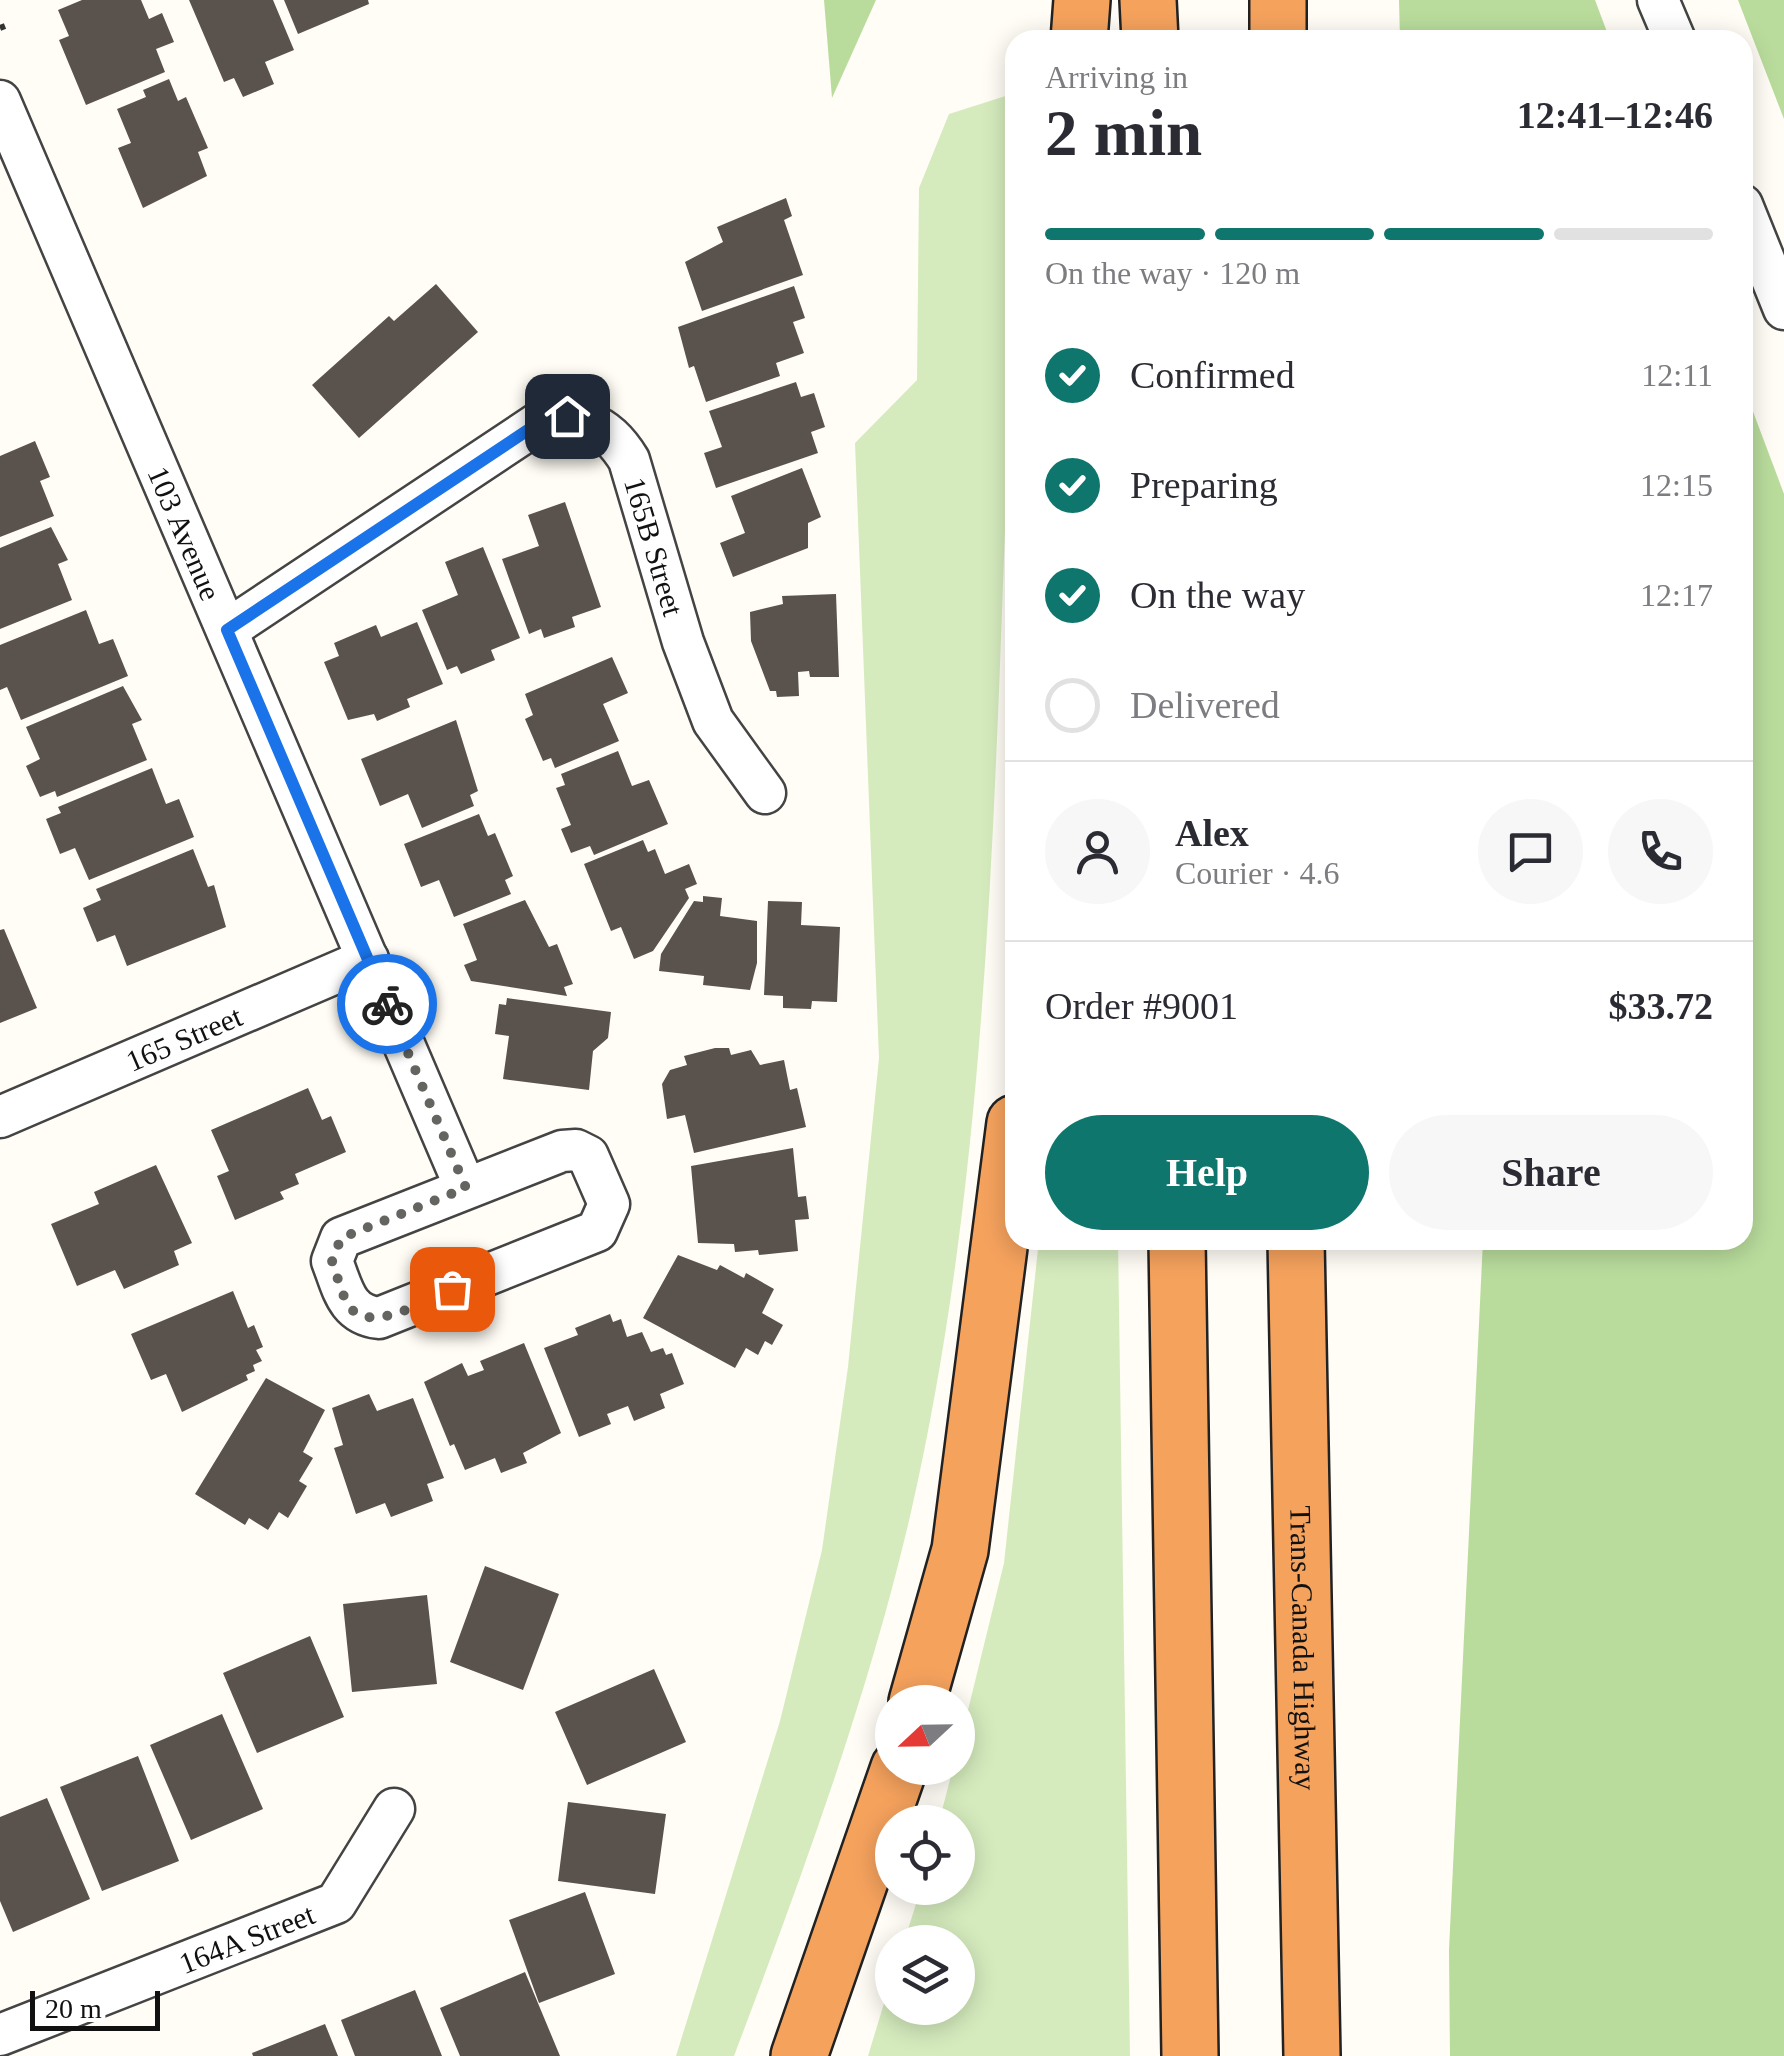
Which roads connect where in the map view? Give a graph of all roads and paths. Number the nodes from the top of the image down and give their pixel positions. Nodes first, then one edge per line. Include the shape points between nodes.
1 (1082, 0) edge
2 (1148, 0) edge
3 (1278, 0) edge
4 (1658, 0) edge
5 (1080, 30) edge
6 (1150, 30) edge
7 (1278, 30) edge
8 (1671, 30) edge
9 (0, 101) edge
10 (1753, 232) edge
11 (1784, 309) edge
12 (227, 630) junction
13 (765, 793) dead end
14 (368, 959) junction
15 (0, 1117) edge
16 (466, 1188) junction
17 (1005, 1201) edge
18 (1177, 1250) edge
19 (1296, 1250) edge
20 (922, 1685) edge
21 (893, 1785) edge
22 (394, 1809) dead end
23 (0, 2035) edge
24 (1313, 2044) edge
25 (800, 2056) edge
26 (1190, 2056) edge

1 - 5 highway
2 - 6 highway
3 - 7 highway
4 - 8 street
9 - 12 street, 103 Avenue
10 - 11 street
12 - 13 street, 165B Street via 537,424 567,416 595,424 616,438 629,460 713,721
12 - 14 street, 103 Avenue
14 - 15 street, 165 Street
14 - 16 street, 103 Avenue
16 - 16 street via 341,1238 332,1261 350,1306 361,1316 380,1318 597,1230 609,1204 588,1156 576,1150
17 - 20 highway via 960,1550
18 - 26 highway
19 - 24 highway, Trans-Canada Highway
21 - 25 highway
22 - 23 street, 164A Street via 336,1902

